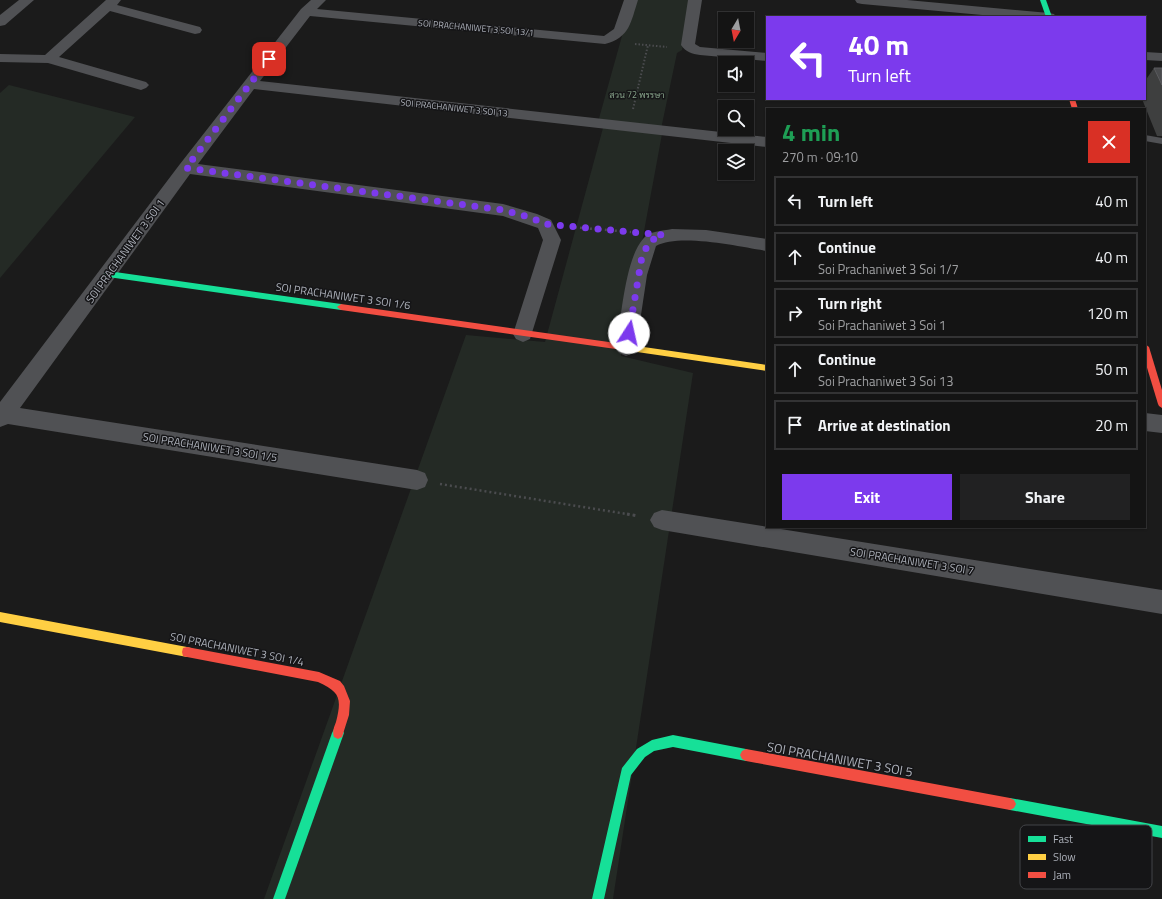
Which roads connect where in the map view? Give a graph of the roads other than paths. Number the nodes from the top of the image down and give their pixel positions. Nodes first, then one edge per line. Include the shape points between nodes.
1 (27, 0) edge
2 (319, 0) edge
3 (695, 0) edge
4 (862, 0) edge
5 (1043, 0) edge
6 (111, 3) edge
7 (629, 4) edge
8 (306, 12) junction
9 (1038, 16) edge
10 (1049, 16) edge
11 (0, 22) edge
12 (195, 30) dead end
13 (1146, 56) edge
14 (0, 58) edge
15 (766, 58) edge
16 (1162, 58) edge
17 (48, 59) junction
18 (250, 84) junction
19 (141, 85) dead end
20 (1146, 138) edge
21 (766, 142) edge
22 (1162, 142) edge
23 (186, 168) junction
24 (766, 245) edge
25 (108, 274) junction
26 (523, 334) junction
27 (626, 348) junction
28 (1146, 350) edge
29 (766, 368) edge
30 (1162, 404) edge
31 (2, 416) edge
32 (1146, 422) edge
33 (1162, 424) edge
34 (417, 480) road end
35 (662, 520) road end
36 (1162, 602) edge
37 (0, 617) edge
38 (1124, 825) edge
39 (1152, 830) edge
40 (1162, 832) edge
41 (279, 899) edge
42 (598, 899) edge

1 - 11 street
2 - 8 street
3 - 15 street via 688,45 691,48
4 - 9 street
5 - 10 street
6 - 12 street
6 - 17 street
7 - 8 street, SOI PRACHANIWET 3 SOI 13/1 via 621,30 612,39 605,40
8 - 18 street
13 - 16 street
14 - 17 street
17 - 19 street
18 - 21 street, SOI PRACHANIWET 3 SOI 13
18 - 23 street, SOI PRACHANIWET 3 SOI 1
20 - 22 lane
23 - 25 street, SOI PRACHANIWET 3 SOI 1
23 - 26 street via 503,210 545,224 552,240
24 - 27 street via 686,234 663,235 650,241 642,256
25 - 26 street, SOI PRACHANIWET 3 SOI 1/6
25 - 31 street, SOI PRACHANIWET 3 SOI 1
26 - 27 street, SOI PRACHANIWET 3 SOI 1/6
27 - 29 street, SOI PRACHANIWET 3 SOI 1/6
28 - 30 street
31 - 34 street, SOI PRACHANIWET 3 SOI 1/5
32 - 33 street
35 - 36 street, SOI PRACHANIWET 3 SOI 7
37 - 41 street, SOI PRACHANIWET 3 SOI 1/4 via 319,677 338,686 345,698 341,723
38 - 42 street, SOI PRACHANIWET 3 SOI 5 via 673,741 652,746 641,753 626,772
39 - 40 street, SOI PRACHANIWET 3 SOI 5

